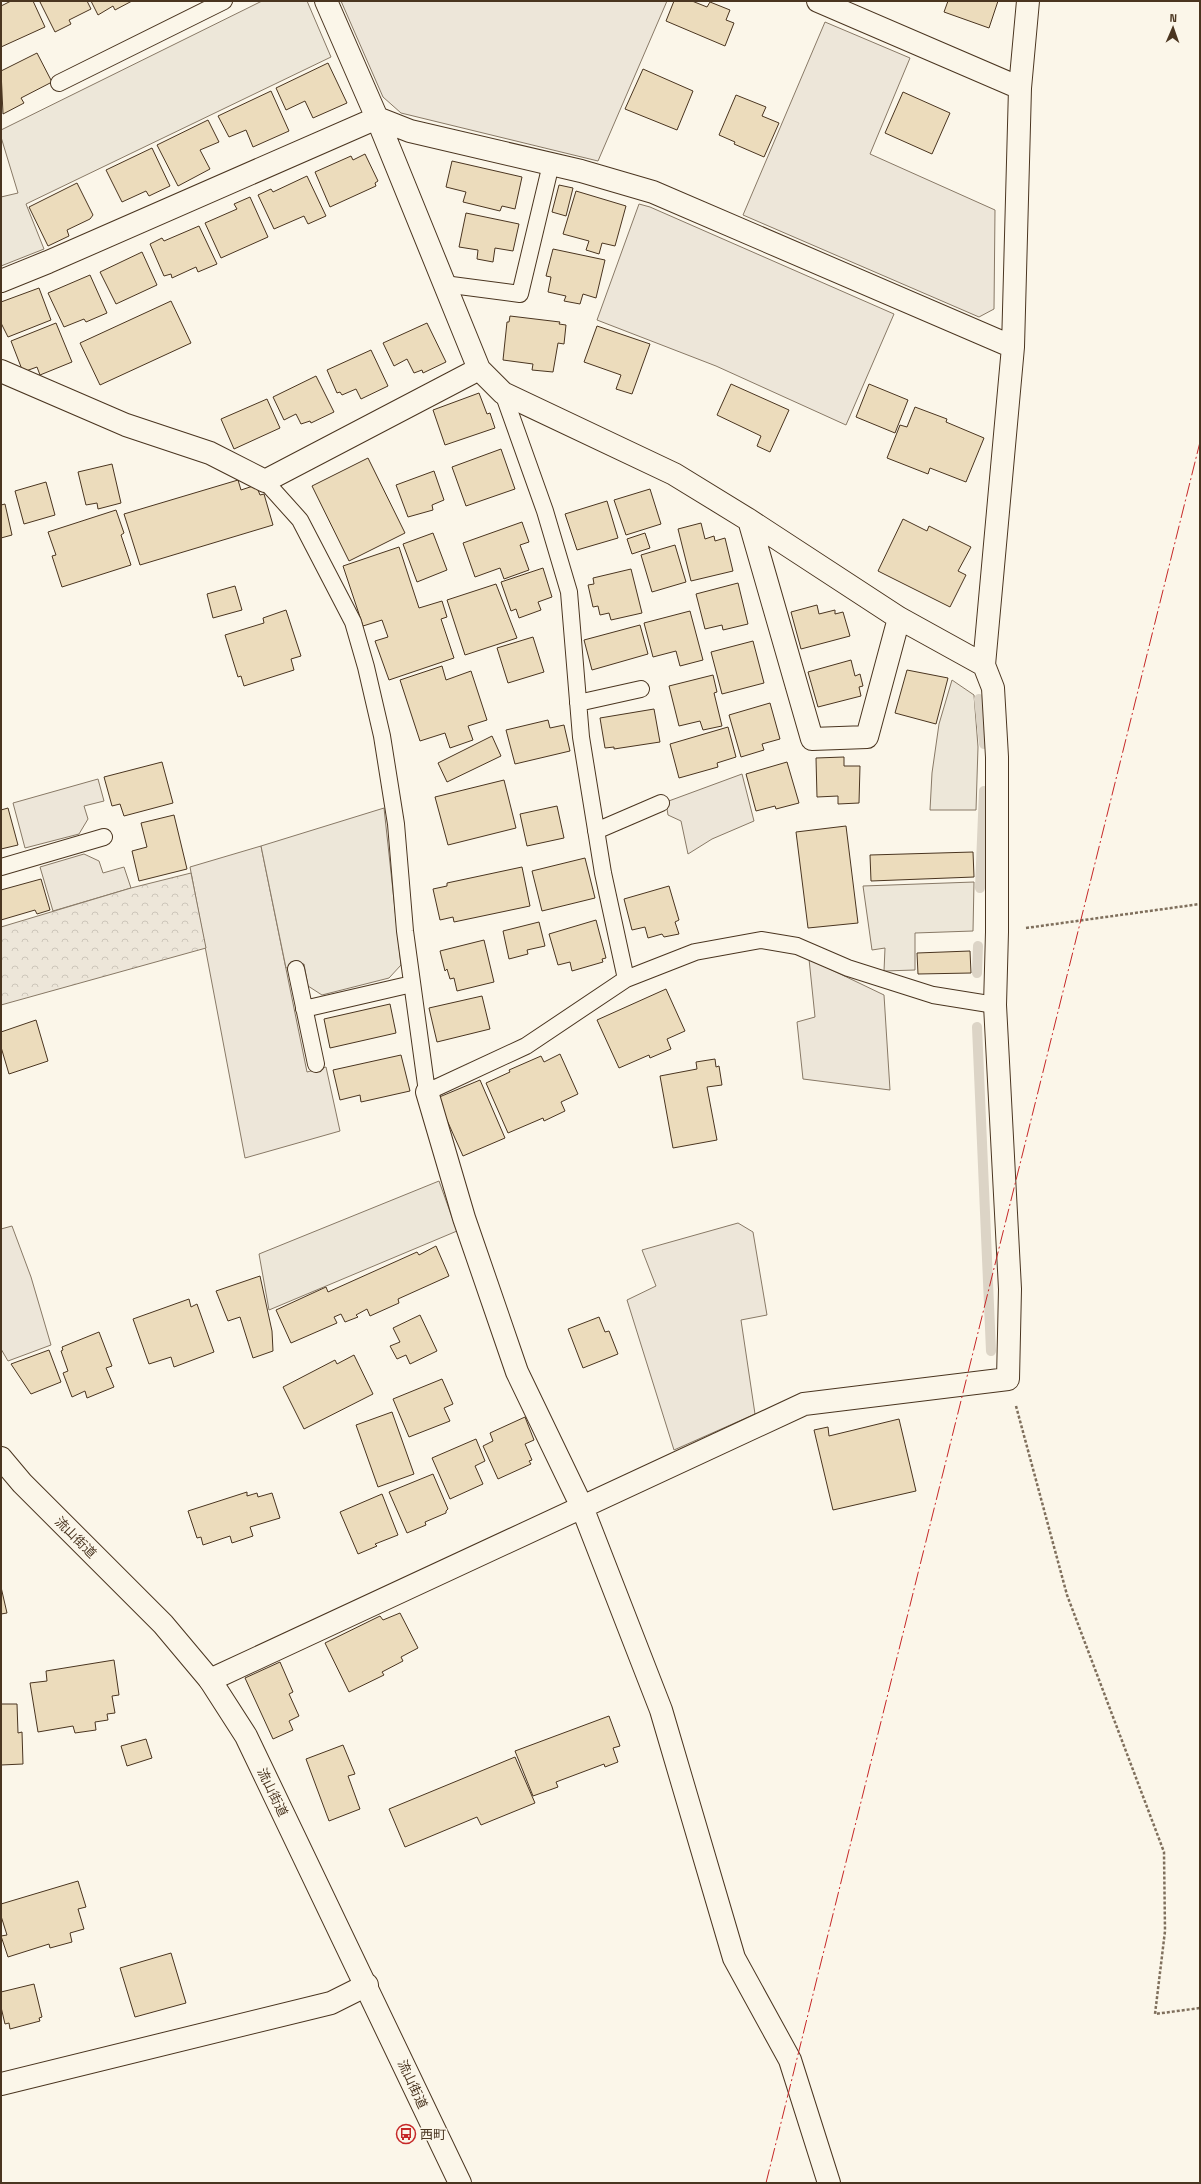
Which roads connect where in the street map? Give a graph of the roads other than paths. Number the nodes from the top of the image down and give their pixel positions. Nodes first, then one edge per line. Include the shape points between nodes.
1 (224, 1) edge
2 (326, 1) edge
3 (818, 1) edge
4 (1028, 1) edge
5 (59, 83) dead end
6 (1020, 88) junction
7 (377, 118) junction
8 (551, 164) junction
9 (1, 281) edge
10 (444, 284) junction
11 (1013, 347) junction
12 (479, 369) junction
13 (1, 371) edge
14 (503, 393) junction
15 (265, 481) junction
16 (749, 520) junction
17 (899, 618) junction
18 (984, 665) junction
19 (641, 689) dead end
20 (578, 702) junction
21 (661, 803) dead end
22 (596, 831) junction
23 (104, 838) dead end
24 (1, 867) edge
25 (296, 969) dead end
26 (626, 979) junction
27 (412, 984) junction
28 (995, 1006) junction
29 (304, 1009) junction
30 (316, 1064) dead end
31 (427, 1092) junction
32 (1, 1458) edge
33 (582, 1507) junction
34 (210, 1680) junction
35 (367, 1985) junction
36 (1, 2084) edge
37 (460, 2183) edge
38 (829, 2183) edge

1 - 5 lane
2 - 7 street
3 - 6 street
4 - 6 street
6 - 11 street
7 - 8 street via 410,131
7 - 9 street
7 - 10 street
8 - 10 lane via 520,294
8 - 11 street via 653,192
10 - 12 street
11 - 18 street
12 - 14 street
12 - 15 street
13 - 15 street via 126,425 210,452
14 - 16 street via 674,474
14 - 20 lane via 545,511 569,592
15 - 27 lane via 300,520 353,622 382,736 396,824
16 - 17 street
16 - 17 street via 812,739 867,736
17 - 18 street
18 - 28 street via 993,688 997,757
19 - 20 lane
20 - 22 lane
21 - 22 lane
22 - 26 lane
23 - 24 lane
25 - 29 lane
26 - 28 lane via 695,952 761,940 797,946 848,968 933,995
26 - 31 lane via 526,1046
27 - 29 lane
27 - 31 lane
28 - 33 street via 1010,1289 1008,1379 804,1404
29 - 30 lane
31 - 33 street via 464,1218 517,1372
32 - 34 street, 流山街道 via 22,1483 163,1624
33 - 34 street
33 - 38 street via 661,1710 734,1958 790,2060
34 - 35 street, 流山街道 via 246,1736
35 - 36 street via 330,2003
35 - 37 street, 流山街道

